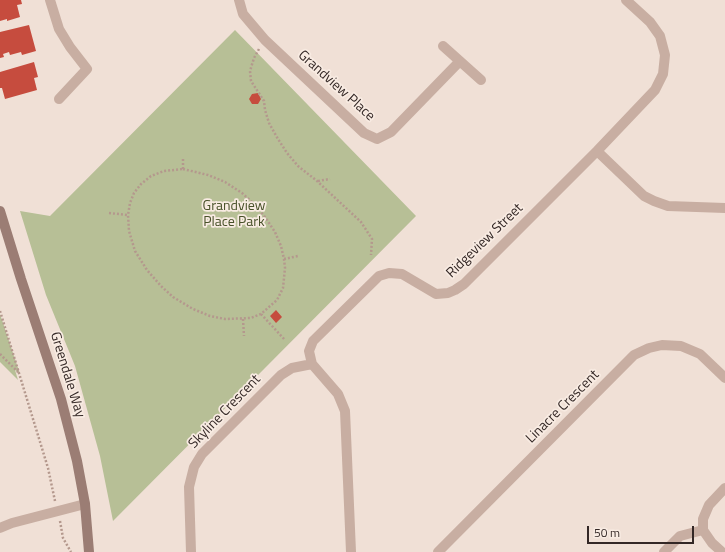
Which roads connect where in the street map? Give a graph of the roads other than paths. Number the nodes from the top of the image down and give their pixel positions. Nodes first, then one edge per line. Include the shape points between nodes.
1 (50, 0) edge
2 (239, 0) edge
3 (626, 0) edge
4 (443, 46) dead end
5 (460, 62) junction
6 (480, 80) dead end
7 (59, 99) dead end
8 (596, 151) junction
9 (725, 208) edge
10 (0, 211) edge
11 (312, 364) junction
12 (725, 378) edge
13 (725, 488) edge
14 (85, 504) junction
15 (0, 528) edge
16 (702, 530) junction
17 (89, 552) edge
18 (191, 552) edge
19 (351, 552) edge
20 (438, 552) edge
21 (664, 552) edge
22 (722, 552) edge

1 - 7 street via 59,29 87,69
2 - 5 street, Grandview Place via 243,14 265,40 364,133 377,139 391,132
3 - 8 street, Ridgeview Street via 650,22 660,36 665,55 663,74 655,90
4 - 5 street
5 - 6 street
8 - 9 street via 644,196 654,201 668,206
8 - 11 street, Ridgeview Street via 464,284 455,290 436,294 402,274 390,273 379,276 313,341 309,351
10 - 14 street, Greendale Way via 61,399
11 - 18 street, Skyline Crescent via 292,368 281,375 202,454 194,467 189,487
11 - 19 street via 338,394 345,410
12 - 20 street, Linacre Crescent via 700,354 681,346 662,345 634,355
13 - 16 street via 709,505 703,519
14 - 15 street
14 - 17 street, Greendale Way
16 - 21 street via 680,536
16 - 22 street

